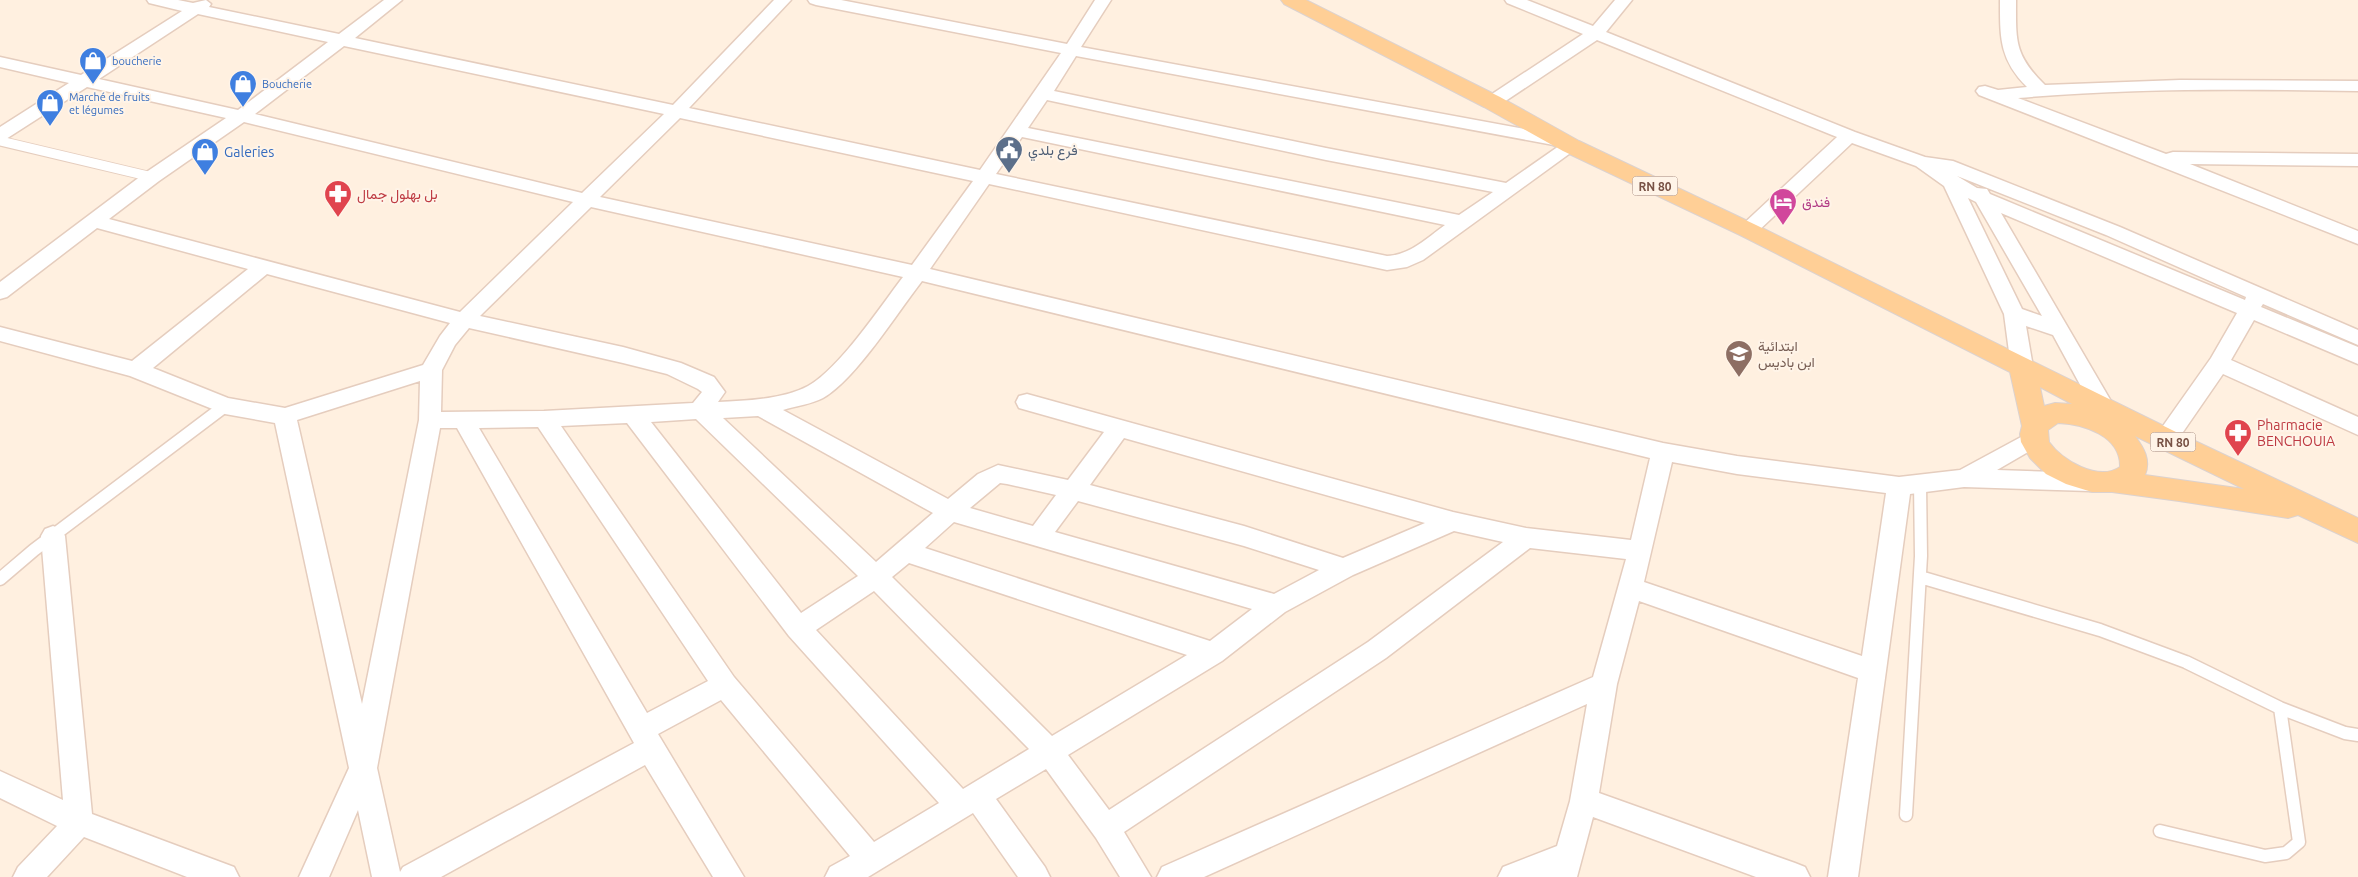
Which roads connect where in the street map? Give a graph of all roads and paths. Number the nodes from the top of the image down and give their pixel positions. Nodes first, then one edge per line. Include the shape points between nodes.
1 (155, 0) edge
2 (394, 0) edge
3 (783, 0) edge
4 (816, 0) edge
5 (1103, 0) edge
6 (1291, 0) edge
7 (1513, 0) edge
8 (1624, 0) edge
9 (2008, 0) edge
10 (203, 4) edge
11 (1596, 33) junction
12 (342, 39) junction
13 (1072, 50) junction
14 (0, 62) edge
15 (83, 81) junction
16 (2358, 86) edge
17 (2040, 90) junction
18 (1043, 94) junction
19 (1492, 102) junction
20 (676, 112) junction
21 (241, 116) junction
22 (1016, 131) junction
23 (0, 135) edge
24 (1849, 136) junction
25 (0, 142) edge
26 (1566, 143) junction
27 (2159, 158) junction
28 (2358, 160) edge
29 (1948, 173) junction
30 (984, 176) junction
31 (1976, 176) junction
32 (152, 177) junction
33 (1509, 189) junction
34 (1981, 197) junction
35 (587, 200) junction
36 (94, 221) junction
37 (1461, 222) junction
38 (1748, 230) junction
39 (2358, 238) edge
40 (263, 267) junction
41 (917, 273) junction
42 (0, 292) edge
43 (2254, 302) junction
44 (2014, 314) junction
45 (464, 320) junction
46 (2061, 330) junction
47 (0, 334) edge
48 (2358, 338) edge
49 (2358, 356) edge
50 (2219, 363) junction
51 (2022, 367) junction
52 (136, 370) junction
53 (431, 370) junction
54 (1027, 402) dead end
55 (225, 406) junction
56 (761, 408) junction
57 (2104, 408) junction
58 (700, 410) junction
59 (632, 413) junction
60 (2070, 413) junction
61 (285, 416) junction
62 (463, 419) junction
63 (544, 419) junction
64 (430, 420) junction
65 (1120, 427) junction
66 (2358, 427) edge
67 (2034, 432) junction
68 (2119, 434) junction
69 (2166, 439) junction
70 (1663, 452) junction
71 (1964, 478) junction
72 (2106, 482) junction
73 (1909, 485) junction
74 (1073, 490) junction
75 (952, 512) junction
76 (2318, 512) junction
77 (1453, 521) junction
78 (2358, 531) edge
79 (53, 536) junction
80 (1039, 536) junction
81 (1526, 538) junction
82 (903, 551) junction
83 (1640, 551) junction
84 (1344, 568) junction
85 (876, 577) junction
86 (1920, 577) junction
87 (0, 579) edge
88 (1629, 587) junction
89 (1276, 605) junction
90 (798, 628) junction
91 (1213, 652) junction
92 (1871, 671) junction
93 (1604, 684) junction
94 (725, 685) junction
95 (2280, 708) junction
96 (2358, 735) edge
97 (646, 738) junction
98 (1050, 752) junction
99 (363, 768) junction
100 (0, 784) edge
101 (969, 800) junction
102 (1584, 802) junction
103 (1906, 815) dead end
104 (79, 822) junction
105 (1106, 828) junction
106 (2160, 831) dead end
107 (871, 860) junction
108 (1565, 866) edge
109 (28, 877) edge
110 (224, 877) edge
111 (314, 877) edge
112 (388, 877) edge
113 (413, 877) edge
114 (729, 877) edge
115 (840, 877) edge
116 (1034, 877) edge
117 (1136, 877) edge
118 (1172, 877) edge
119 (1513, 877) edge
120 (1795, 877) edge
121 (1843, 877) edge

1 - 10 street
2 - 12 street
3 - 20 street
4 - 13 street
5 - 13 street
6 - 19 main road, RN 80
7 - 11 street
8 - 11 street
9 - 17 street via 2009,51 2024,75
10 - 12 street
10 - 15 street
11 - 19 street
11 - 24 street
12 - 20 street
12 - 21 street
13 - 18 street
13 - 26 street
14 - 15 street
15 - 21 street
15 - 23 street
16 - 17 street via 2148,84
17 - 27 street via 1992,93
18 - 22 street
18 - 33 street
19 - 26 main road, RN 80
20 - 30 street
20 - 35 street
21 - 32 street
21 - 35 street
22 - 30 street
22 - 37 street
24 - 29 street
24 - 38 street
25 - 32 lane
26 - 33 street
26 - 38 main road, RN 80
27 - 28 street
27 - 39 street
29 - 31 street
29 - 34 street
29 - 44 street
30 - 37 street via 1386,263 1416,256
30 - 41 street
31 - 34 street
31 - 43 street via 2113,231
32 - 36 street
33 - 37 street
34 - 43 street
34 - 46 street
35 - 41 street
35 - 45 street
36 - 40 street
36 - 42 street
38 - 51 main road, RN 80
40 - 45 street
40 - 52 street
41 - 56 street via 829,383 814,393
41 - 70 street
43 - 48 street
43 - 49 street
43 - 50 street
44 - 46 street
44 - 51 street
45 - 53 street via 447,340
45 - 58 street via 672,368 710,386 714,392
46 - 57 street
47 - 52 street
50 - 66 street
50 - 69 street
51 - 57 main road, RN 80
51 - 67 main road
52 - 55 street
53 - 61 street
53 - 64 street
54 - 65 street
55 - 61 street
55 - 79 lane
56 - 58 street
56 - 75 street
57 - 60 main road
57 - 68 main road
57 - 69 main road, RN 80
58 - 59 street
58 - 85 street
59 - 63 street
59 - 90 street
60 - 67 main road via 2042,417
60 - 68 main road via 2088,416
61 - 99 street
62 - 63 street
62 - 64 street
62 - 97 street
63 - 94 street
64 - 99 street
65 - 74 street
65 - 77 street
67 - 71 street
67 - 72 main road via 2039,450 2064,472 2081,479
68 - 72 main road via 2134,458 2133,469 2126,477
69 - 76 main road, RN 80
70 - 73 street via 1737,465
70 - 83 street
71 - 72 street
71 - 73 street
72 - 76 main road, RN 80
73 - 86 lane
73 - 92 street
74 - 75 street via 998,474 986,480
74 - 80 street
74 - 84 street via 1244,536
75 - 80 street
75 - 82 street
76 - 78 main road, RN 80
77 - 81 street
77 - 84 street
79 - 87 lane
79 - 104 street
80 - 89 street
81 - 83 street
81 - 105 street via 1377,650
82 - 85 street
82 - 91 street
83 - 88 street
84 - 89 street
85 - 90 street
85 - 98 street
86 - 95 lane via 2100,630 2186,662
86 - 103 lane
88 - 92 street
88 - 93 street
89 - 91 street
90 - 101 street
91 - 98 street
92 - 121 street
93 - 102 street
93 - 118 street
94 - 97 street
94 - 107 street
95 - 96 lane via 2344,733
95 - 106 lane via 2299,842 2286,853 2265,856
97 - 113 street
97 - 114 street
98 - 101 street
98 - 105 street
99 - 111 street
99 - 112 street
100 - 104 street
101 - 107 street
101 - 116 street
102 - 108 street
102 - 120 street
104 - 109 street
104 - 110 street
105 - 117 street
107 - 115 street
108 - 119 street

